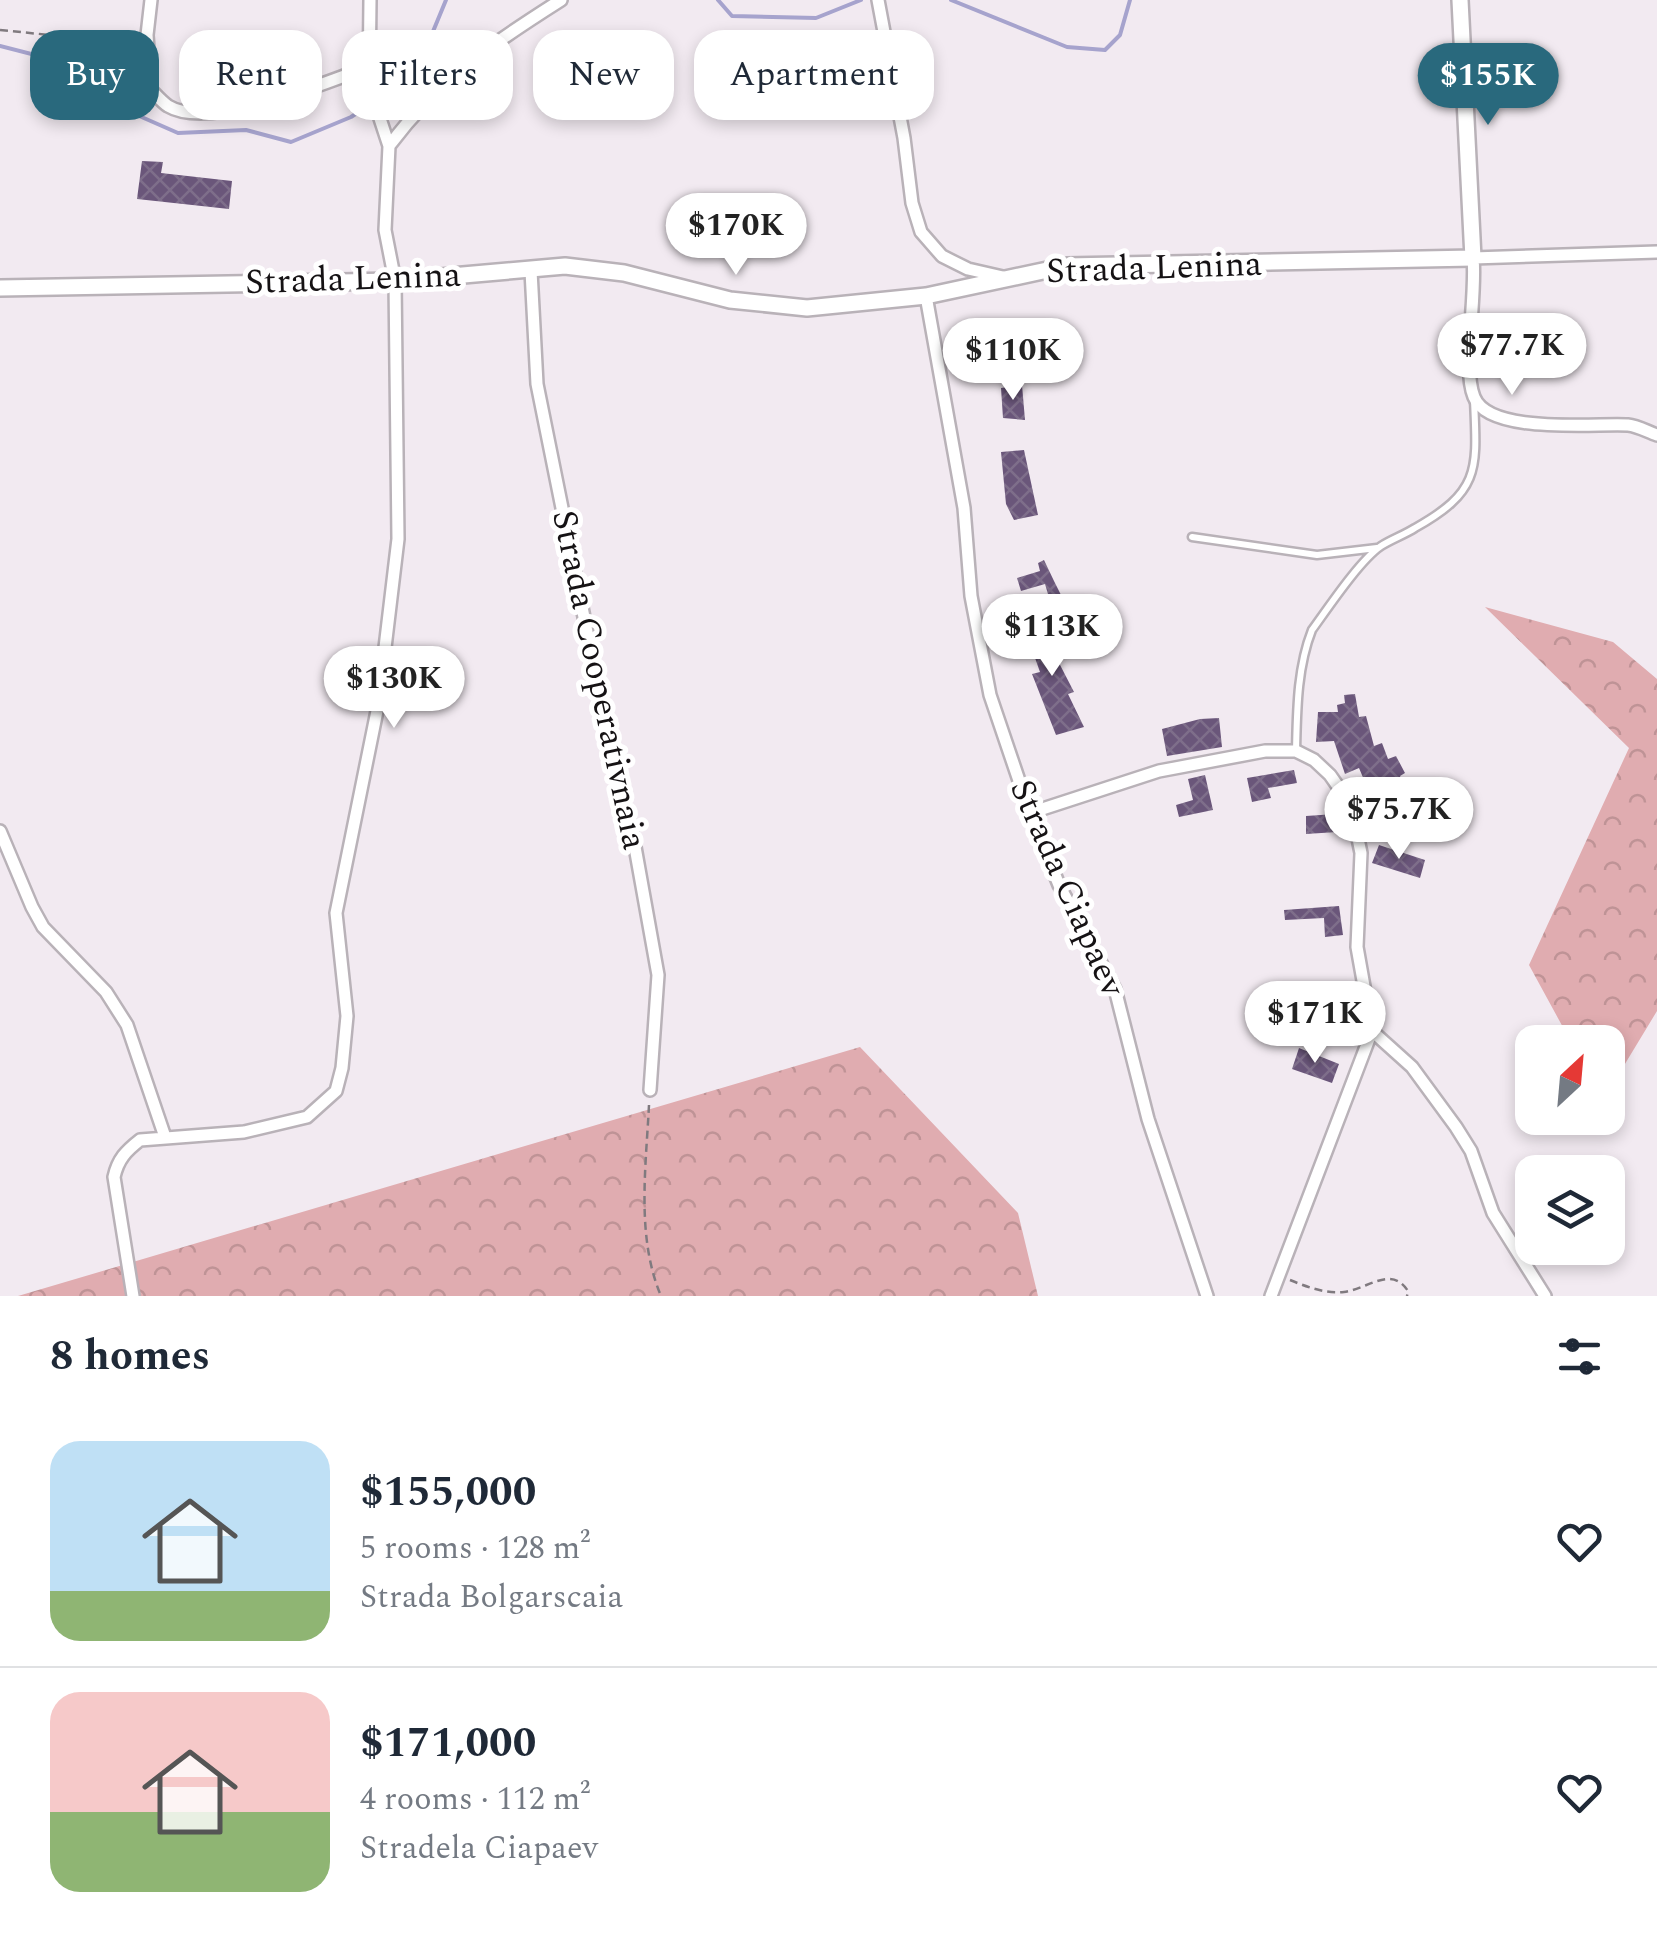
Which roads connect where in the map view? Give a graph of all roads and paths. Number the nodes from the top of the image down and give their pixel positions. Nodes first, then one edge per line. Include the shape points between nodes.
1 (151, 0) edge
2 (370, 0) edge
3 (561, 0) edge
4 (878, 0) edge
5 (1460, 0) edge
6 (0, 30) edge
7 (148, 30) edge
8 (369, 30) edge
9 (30, 33) edge
10 (342, 77) edge
11 (159, 98) edge
12 (380, 120) edge
13 (389, 146) junction
14 (1657, 252) edge
15 (1474, 258) junction
16 (531, 272) junction
17 (1003, 278) junction
18 (394, 281) junction
19 (0, 288) edge
20 (926, 296) junction
21 (1474, 399) junction
22 (1657, 435) edge
23 (1192, 537) dead end
24 (1378, 548) junction
25 (1296, 751) junction
26 (1030, 813) junction
27 (0, 831) edge
28 (1372, 1031) junction
29 (650, 1090) joint
30 (165, 1138) junction
31 (1279, 1276) junction
32 (133, 1296) edge
33 (661, 1296) edge
34 (1206, 1296) edge
35 (1271, 1296) edge
36 (1408, 1296) edge
37 (1546, 1296) edge

1 - 7 street
2 - 8 street
3 - 13 street via 486,48 420,104
4 - 17 street via 921,232 942,256
5 - 15 street
6 - 9 path
10 - 11 street via 272,102 209,113 170,108
12 - 13 street
13 - 18 street via 385,230
14 - 15 street, Strada Lenina
15 - 17 street, Strada Lenina via 1066,266
15 - 21 street
16 - 18 street, Strada Lenina
16 - 20 street, Strada Lenina via 600,269 730,300 792,307
16 - 29 street, Strada Cooperativnaia via 537,384 658,975
17 - 20 street, Strada Lenina
18 - 19 street, Strada Lenina
18 - 30 street via 398,539 378,706 336,913 347,1016 336,1091 307,1117 244,1132
20 - 26 street, Strada Ciapaev via 990,694
21 - 22 street via 1502,417 1578,427 1632,425
21 - 24 lane via 1476,460 1466,486 1441,513
23 - 24 lane via 1317,555
24 - 25 lane via 1312,630
25 - 26 street via 1159,771
25 - 28 street via 1330,775 1358,827 1357,948
26 - 34 street, Strada Ciapaev via 1059,886 1115,989 1148,1119
27 - 30 street via 44,927 106,992 127,1025
28 - 31 street
28 - 37 street via 1412,1068 1456,1127 1493,1213
29 - 33 path via 647,1240
30 - 32 street via 140,1140 118,1161 114,1177
31 - 35 street
31 - 36 path via 1325,1292 1389,1277 1402,1281

